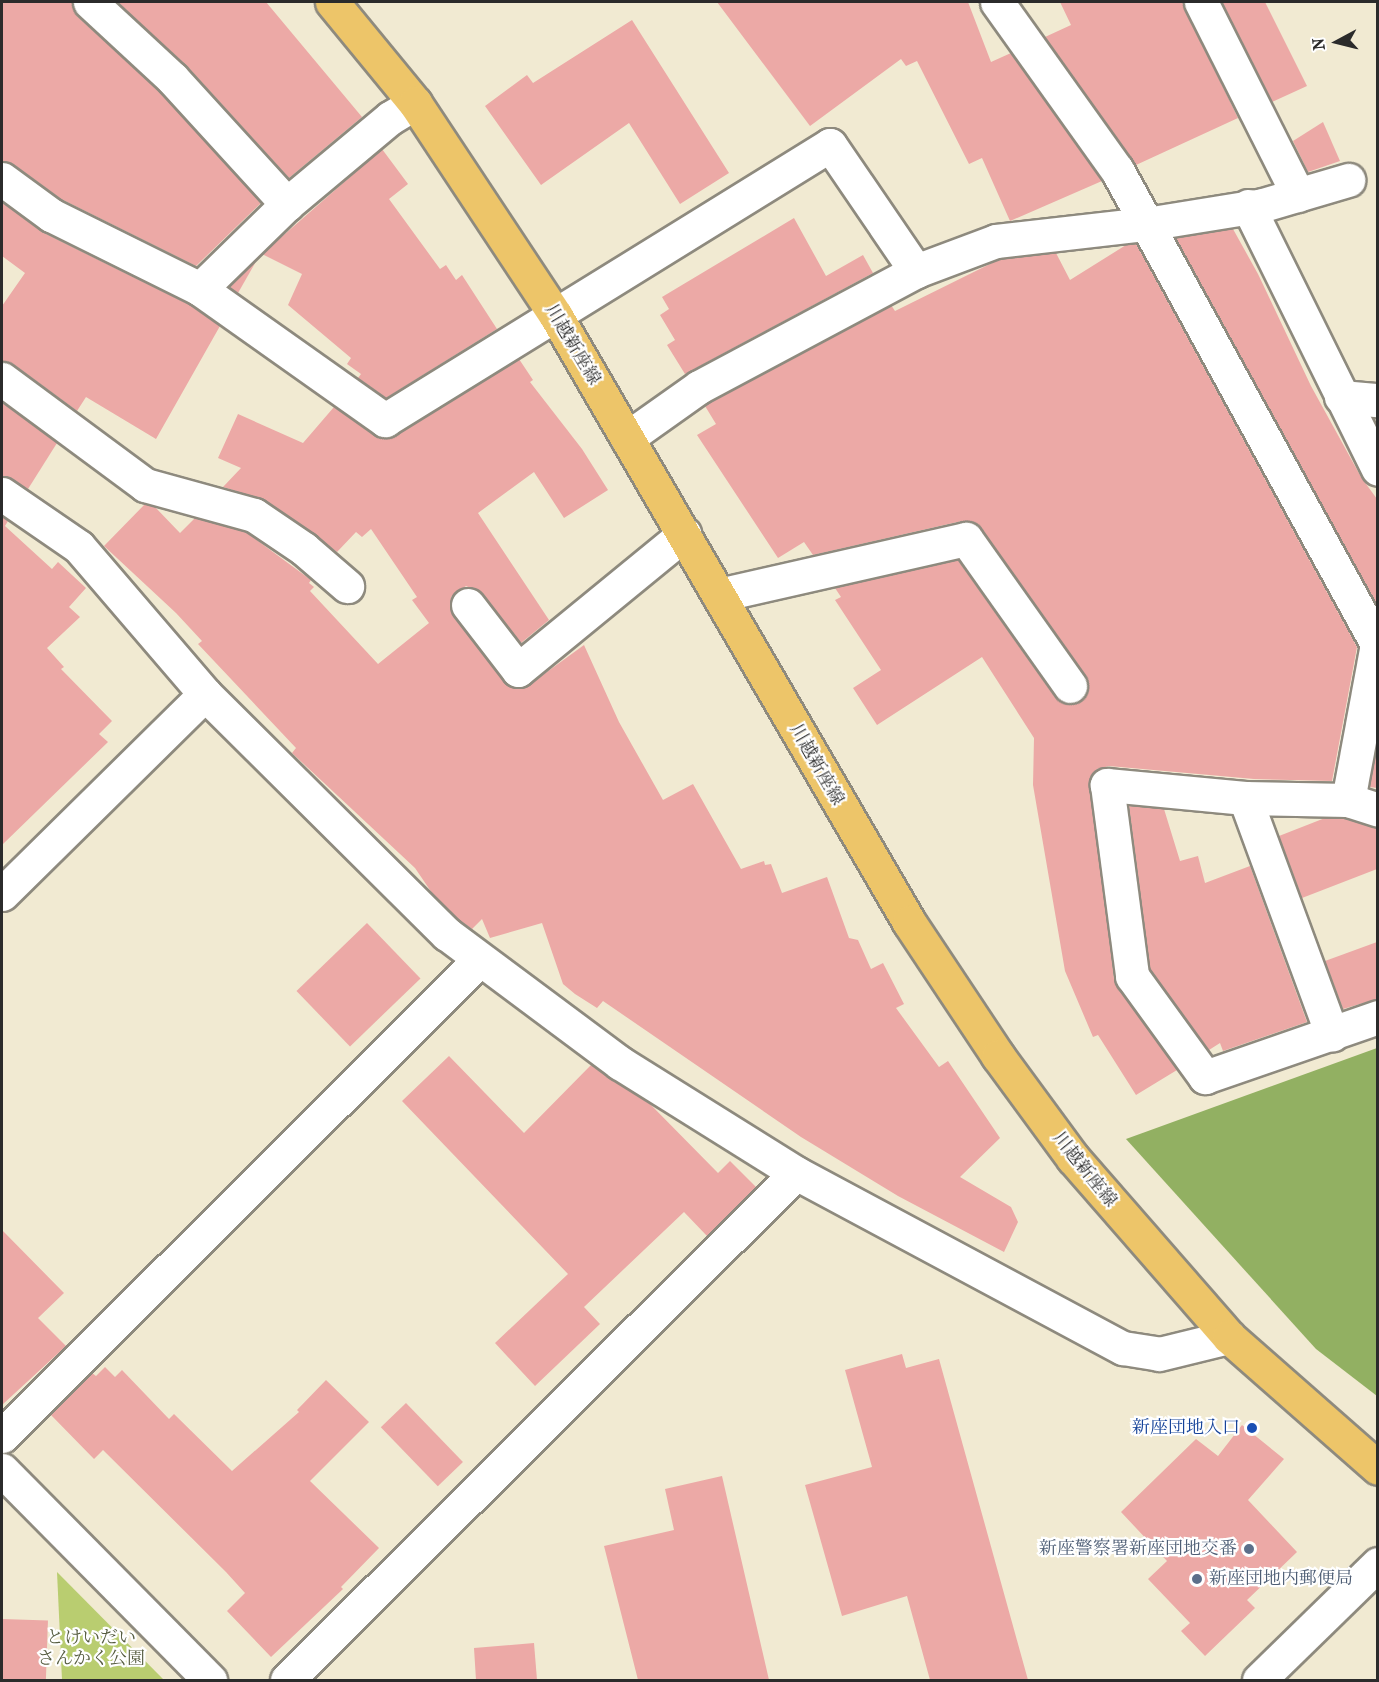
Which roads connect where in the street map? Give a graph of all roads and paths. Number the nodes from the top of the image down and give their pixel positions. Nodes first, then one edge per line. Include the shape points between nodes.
1 (90, 2) edge
2 (332, 2) edge
3 (998, 2) edge
4 (1201, 2) edge
5 (415, 103) junction
6 (2, 179) edge
7 (1348, 180) dead end
8 (1298, 195) junction
9 (287, 204) junction
10 (1248, 206) junction
11 (1146, 224) junction
12 (916, 271) junction
13 (200, 289) junction
14 (556, 316) junction
15 (2, 379) edge
16 (1341, 397) junction
17 (1377, 400) edge
18 (627, 438) junction
19 (1377, 469) edge
20 (2, 494) edge
21 (684, 534) junction
22 (347, 586) dead end
23 (719, 595) junction
24 (468, 605) dead end
25 (1070, 686) dead end
26 (205, 694) junction
27 (1245, 798) junction
28 (1363, 805) edge
29 (2, 894) edge
30 (480, 959) junction
31 (1377, 1017) edge
32 (1332, 1034) junction
33 (796, 1173) junction
34 (1229, 1337) junction
35 (2, 1436) edge
36 (1377, 1468) edge
37 (2, 1470) edge
38 (1377, 1564) edge
39 (210, 1680) edge
40 (287, 1680) edge
41 (1259, 1680) edge

1 - 9 street via 172,78
2 - 5 main road, 川越新座線
3 - 11 street via 1116,170
4 - 8 street
5 - 9 street via 390,118
5 - 14 main road, 川越新座線
6 - 13 street via 51,215
7 - 8 street
8 - 10 street
9 - 13 street
10 - 11 street
10 - 16 street
11 - 12 street via 996,241
11 - 28 street via 1377,644
12 - 14 street via 831,145
12 - 18 street via 699,387
13 - 14 street via 385,420
14 - 18 main road, 川越新座線
15 - 22 street via 145,485 254,515 304,549
16 - 17 street
16 - 19 street
18 - 21 main road, 川越新座線
20 - 26 street via 79,547
21 - 23 main road, 川越新座線
21 - 24 street via 518,670
23 - 25 street via 966,539
23 - 34 main road, 川越新座線 via 903,913 998,1056 1073,1158
26 - 29 street
26 - 30 street via 447,934
27 - 28 street
27 - 32 street
27 - 32 street via 1107,785 1132,976 1205,1077
30 - 33 street via 620,1063
30 - 35 street
31 - 32 street
33 - 34 street via 1123,1348 1159,1354
33 - 40 street
34 - 36 main road, 川越新座線
37 - 39 street
38 - 41 street

